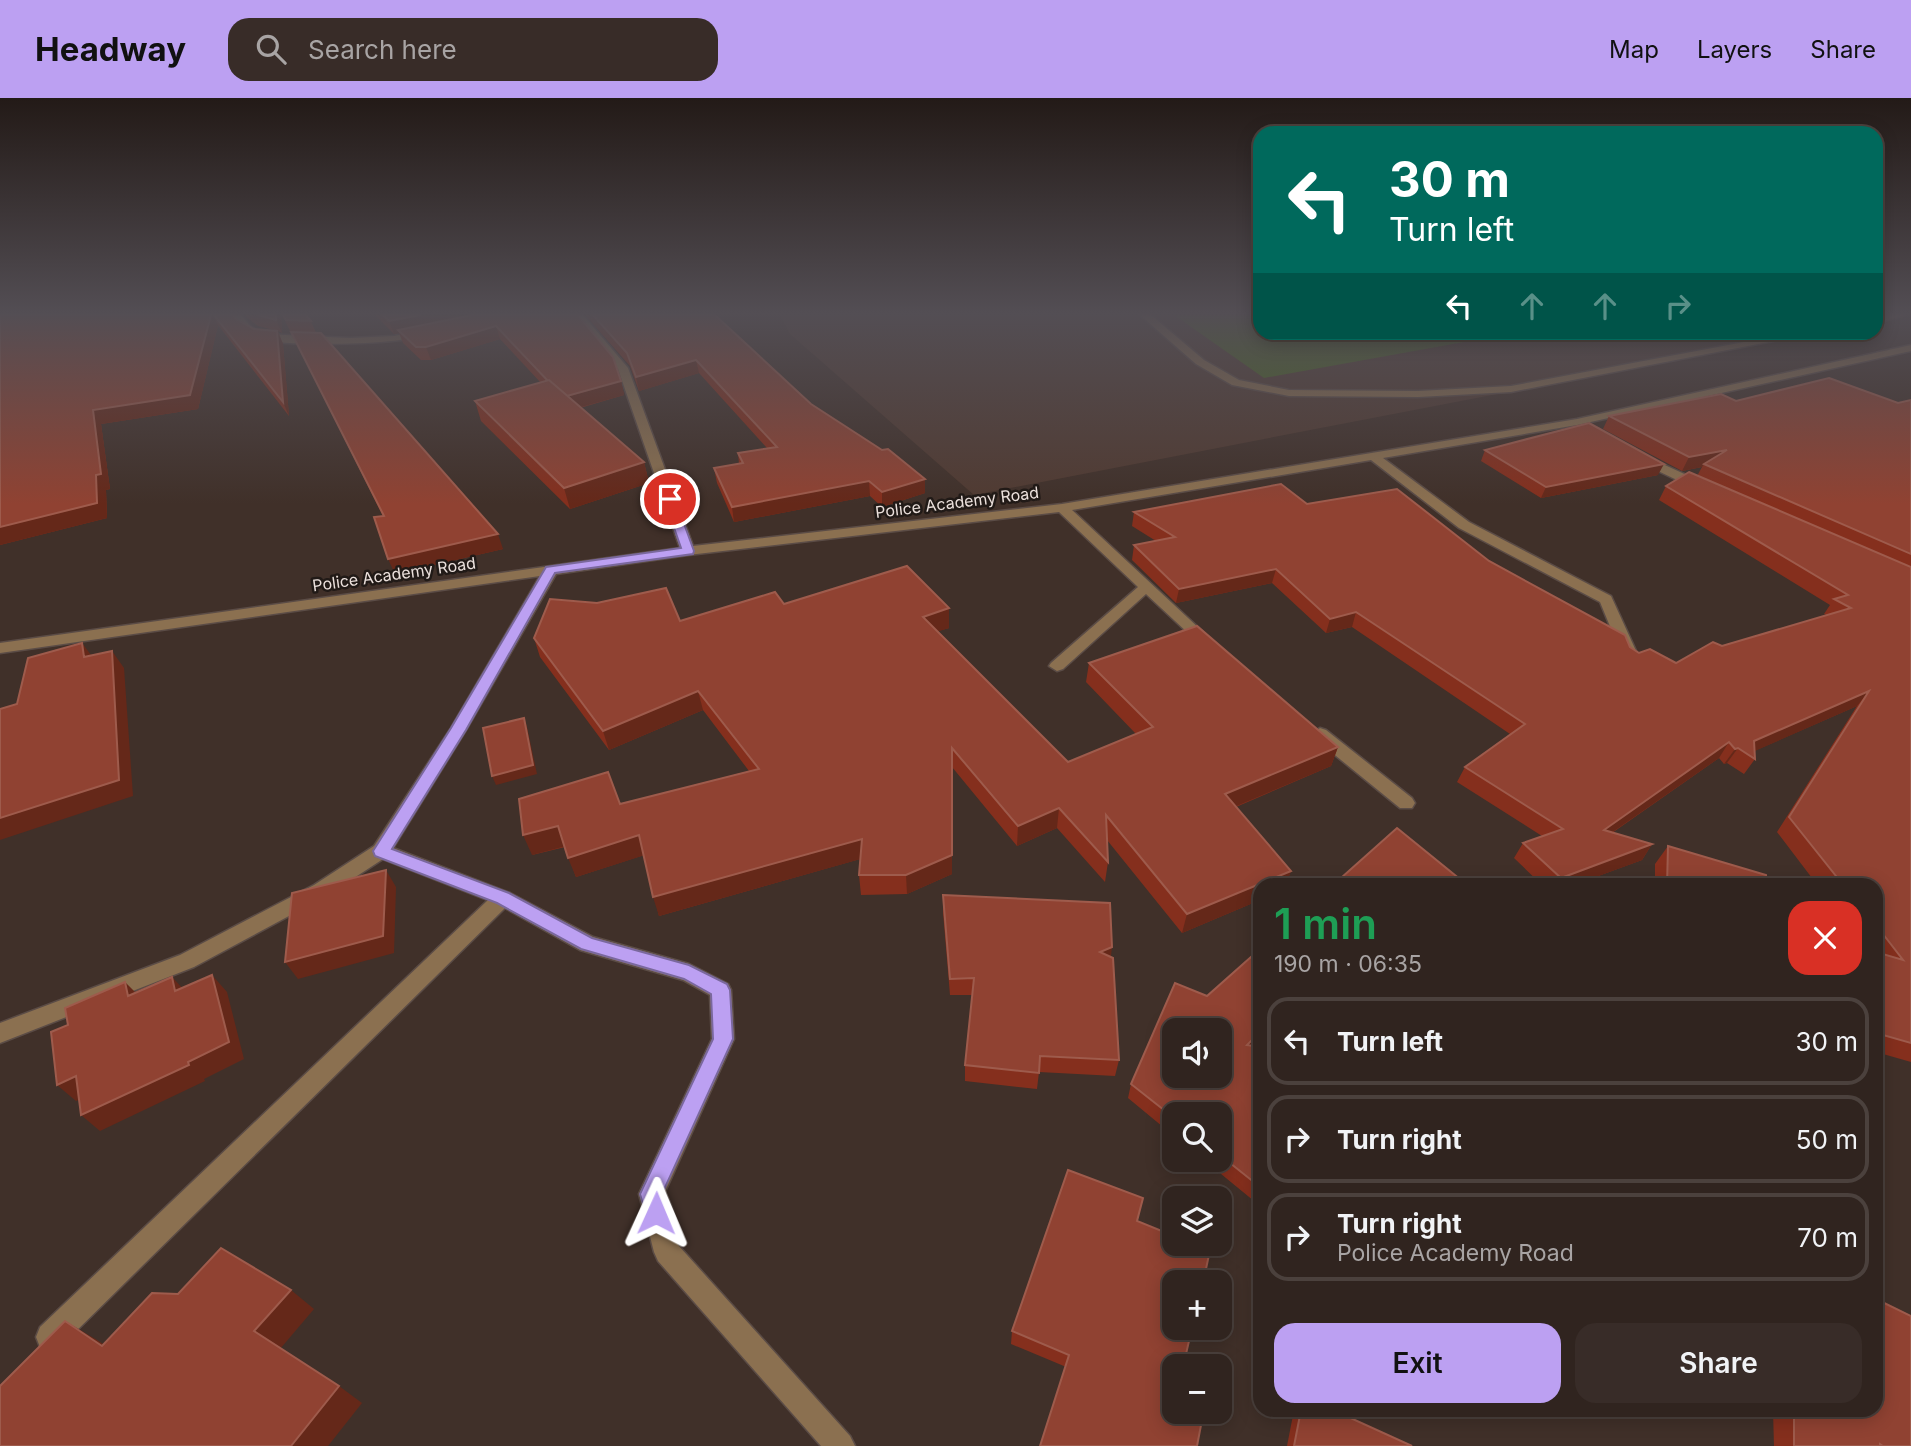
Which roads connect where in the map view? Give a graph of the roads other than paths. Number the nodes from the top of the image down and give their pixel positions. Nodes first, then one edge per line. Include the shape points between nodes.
1 (627, 378) edge
2 (1227, 378) edge
3 (1574, 378) edge
4 (1776, 378) edge
5 (1577, 422) junction
6 (1600, 435) edge
7 (1633, 453) edge
8 (1373, 456) junction
9 (1716, 494) edge
10 (1062, 508) junction
11 (688, 551) junction
12 (551, 570) junction
13 (1146, 587) junction
14 (0, 648) edge
15 (1217, 650) edge
16 (1632, 661) edge
17 (1058, 666) dead end
18 (1311, 727) edge
19 (1406, 803) dead end
20 (381, 851) junction
21 (503, 898) junction
22 (0, 1033) edge
23 (30, 1357) edge
24 (840, 1446) edge

1 - 11 street
2 - 3 street via 1289,393 1418,394 1511,390
4 - 5 street, Police Academy Road
5 - 6 street
5 - 8 street, Police Academy Road
7 - 9 street
8 - 10 street, Police Academy Road
8 - 16 street via 1464,525 1606,599
10 - 11 street, Police Academy Road
10 - 13 street
11 - 12 street, Police Academy Road
12 - 14 street, Police Academy Road
12 - 20 street
13 - 15 street
13 - 17 street
18 - 19 street
20 - 21 street
20 - 22 street via 321,890 187,961
21 - 23 street
21 - 24 street via 587,944 689,973 720,990 723,1039 651,1194 667,1252

